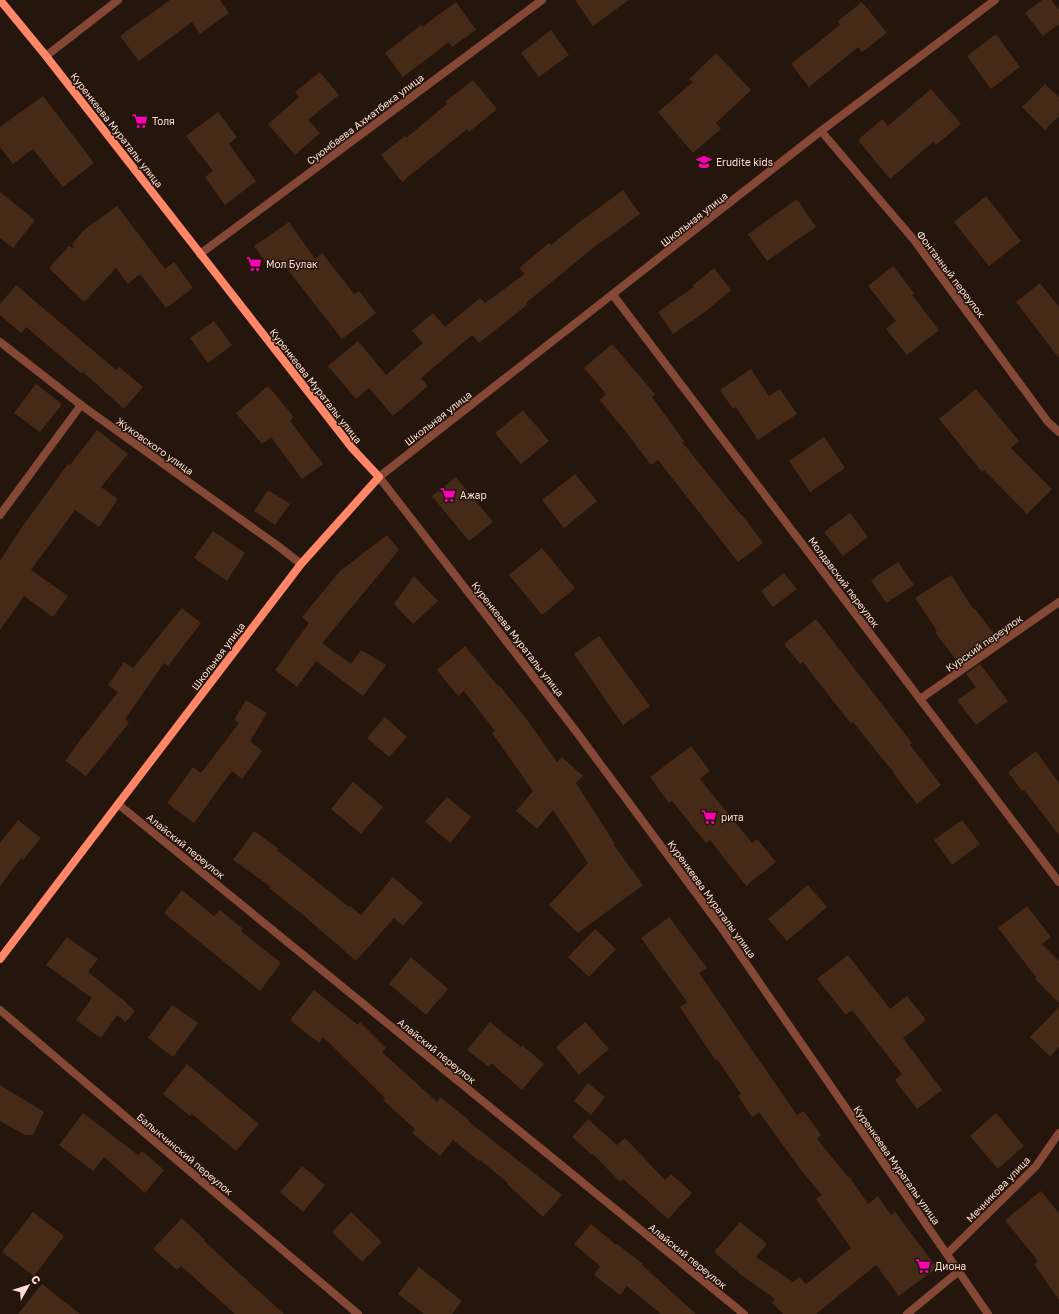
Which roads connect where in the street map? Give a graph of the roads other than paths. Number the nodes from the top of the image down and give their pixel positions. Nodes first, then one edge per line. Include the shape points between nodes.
1 (0, 0) edge
2 (118, 0) edge
3 (542, 0) edge
4 (995, 0) edge
5 (46, 56) junction
6 (821, 131) junction
7 (200, 254) junction
8 (613, 295) junction
9 (0, 342) edge
10 (81, 405) junction
11 (1059, 432) edge
12 (379, 477) junction
13 (0, 515) edge
14 (301, 564) junction
15 (1059, 602) edge
16 (920, 699) junction
17 (118, 804) junction
18 (1059, 882) edge
19 (0, 959) edge
20 (0, 1010) edge
21 (1059, 1133) edge
22 (947, 1254) junction
23 (959, 1272) junction
24 (358, 1314) edge
25 (744, 1314) edge
26 (907, 1314) edge
27 (988, 1314) edge

1 - 5 street, Куренкеева Мураталы улица
2 - 5 street
3 - 7 street, Суюмбаева Ахматбека улица
4 - 6 street, Школьная улица
5 - 7 street, Куренкеева Мураталы улица
6 - 8 street, Школьная улица
6 - 11 street, Фонтанный переулок via 914,240 1048,422
7 - 12 street, Куренкеева Мураталы улица via 352,448
8 - 12 street, Школьная улица
8 - 16 street, Молдавский переулок
9 - 10 street, Жуковского улица
10 - 13 street
10 - 14 street, Жуковского улица
12 - 14 street, Школьная улица
12 - 22 street, Куренкеева Мураталы улица via 575,730 720,927
14 - 17 street, Школьная улица
15 - 16 street, Курский переулок
16 - 18 street, Молдавский переулок
17 - 19 street, Школьная улица
17 - 25 street, Алайский переулок
20 - 24 street, Балыкчинский переулок
21 - 22 street, Мечникова улица via 1036,1166
22 - 23 street, Куренкеева Мураталы улица
23 - 26 street
23 - 27 street, Куренкеева Мураталы улица

